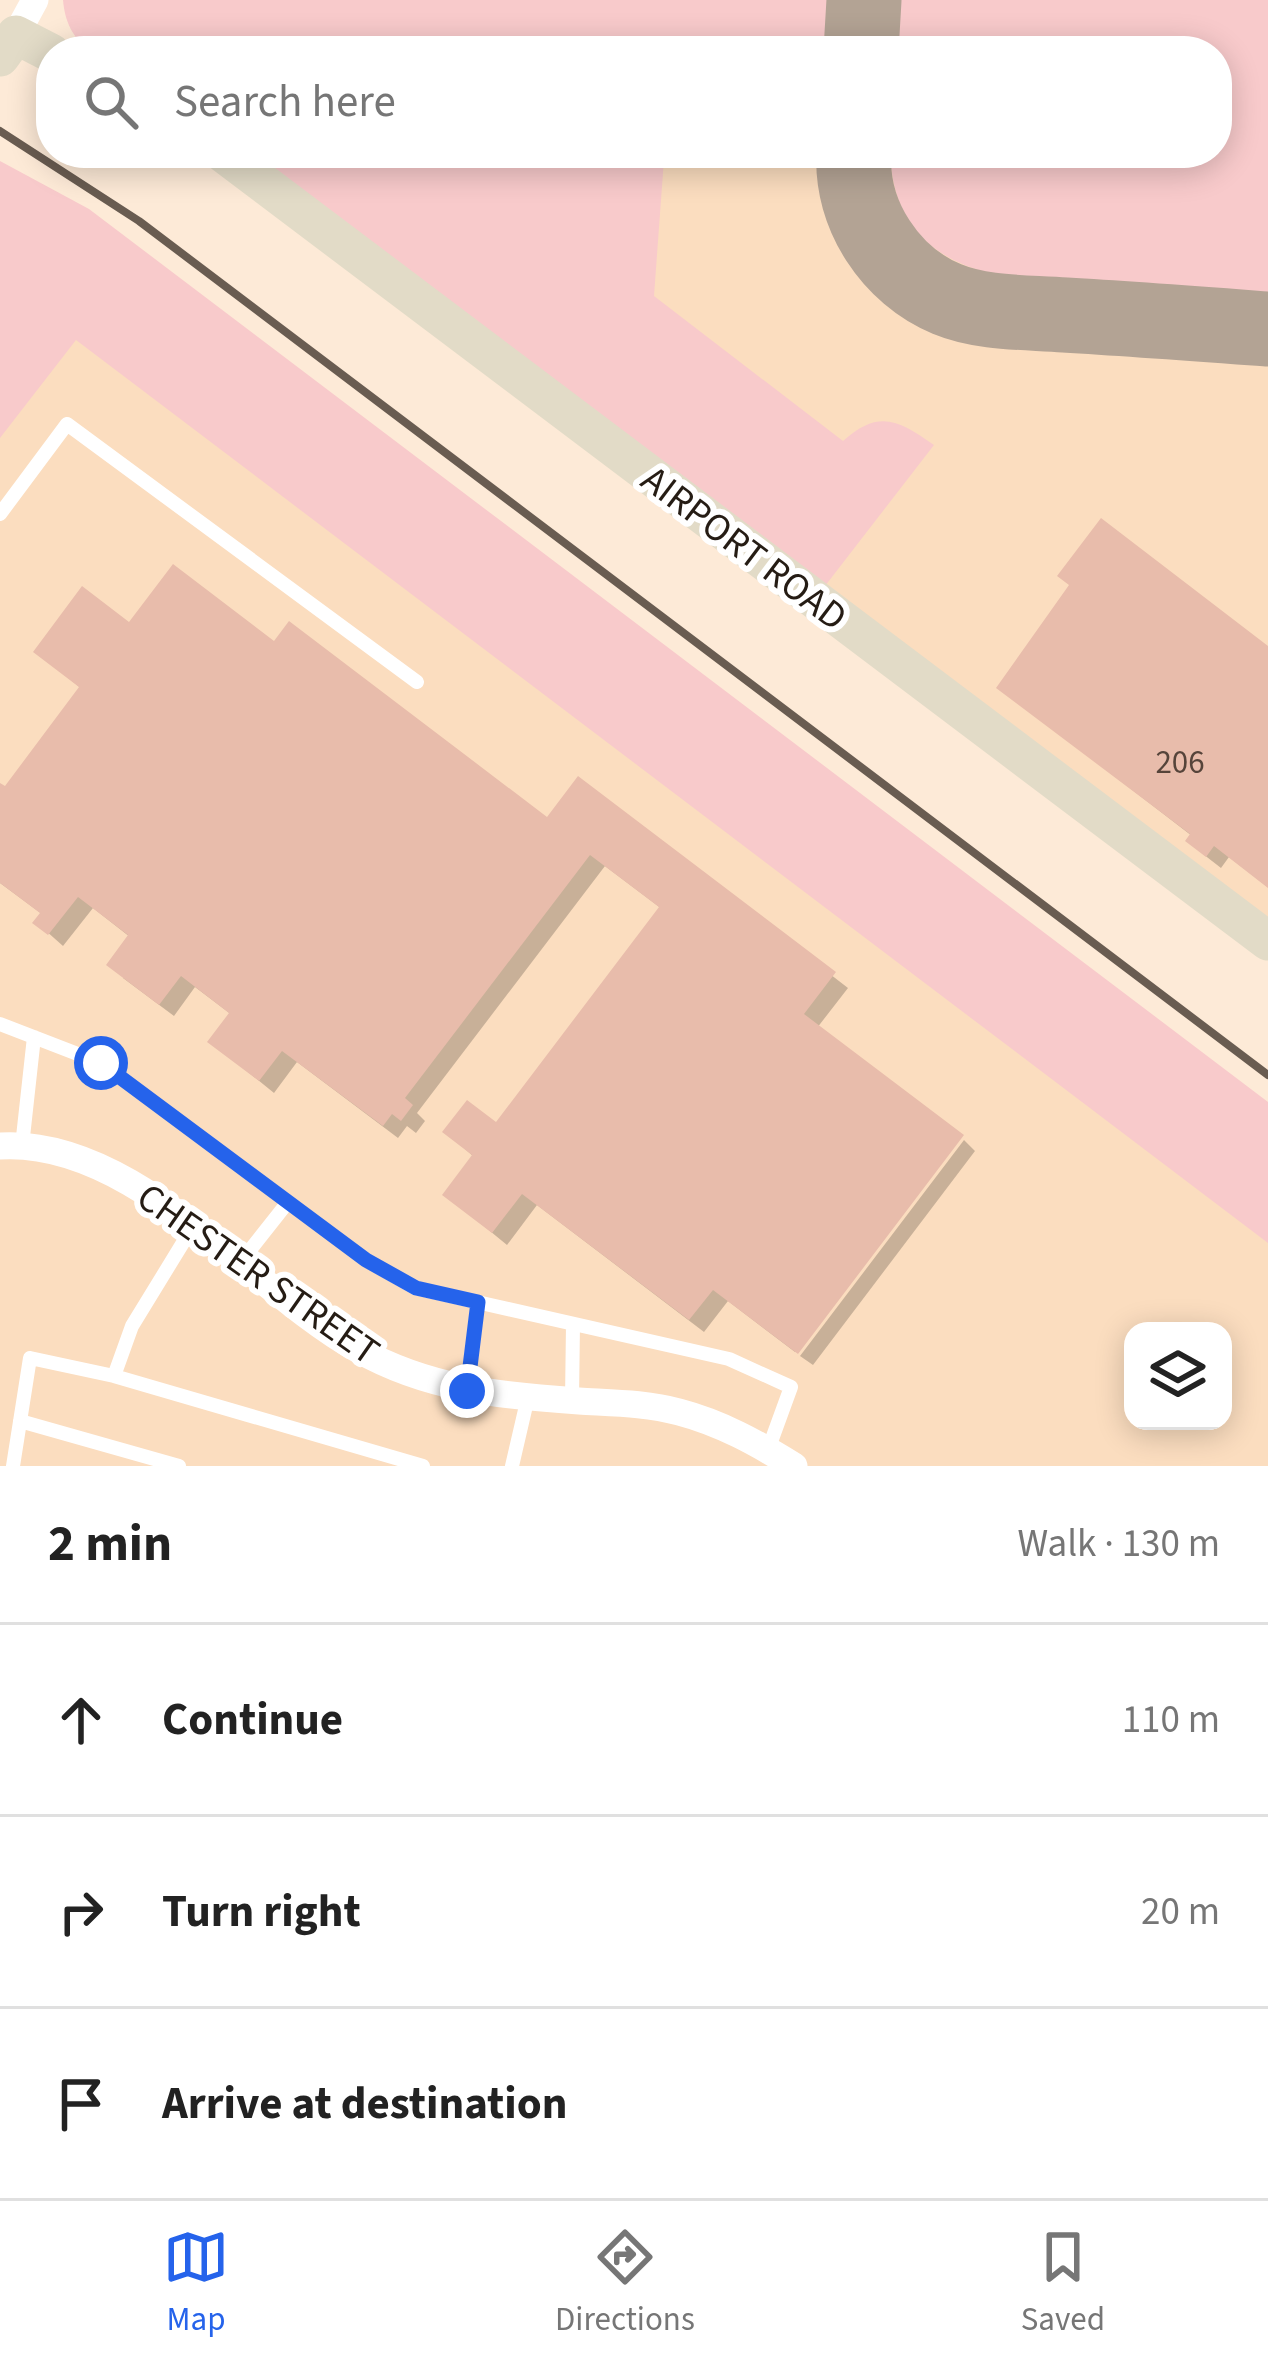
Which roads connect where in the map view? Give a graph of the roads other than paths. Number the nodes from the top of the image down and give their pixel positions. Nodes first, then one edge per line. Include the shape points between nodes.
1 (35, 0) edge
2 (22, 48) edge
3 (243, 168) edge
4 (0, 514) edge
5 (417, 682) dead end
6 (1268, 941) edge
7 (0, 1024) edge
8 (34, 1037) junction
9 (11, 1146) edge
10 (287, 1202) junction
11 (192, 1228) junction
12 (239, 1264) junction
13 (478, 1302) junction
14 (573, 1324) junction
15 (114, 1376) junction
16 (467, 1391) junction
17 (528, 1397) junction
18 (572, 1400) junction
19 (20, 1421) junction
20 (768, 1450) junction
21 (13, 1466) edge
22 (179, 1466) edge
23 (423, 1466) edge
24 (512, 1466) edge
25 (794, 1466) edge

1 - 2 street
3 - 6 street, AIRPORT ROAD
4 - 5 lane via 68,424
7 - 8 lane
8 - 9 lane
8 - 10 lane via 101,1063
9 - 11 street, CHESTER STREET via 106,1170
10 - 12 lane
10 - 13 lane via 416,1288
11 - 12 street, CHESTER STREET
11 - 15 lane via 132,1326
12 - 16 street, CHESTER STREET via 359,1350
13 - 14 lane
13 - 16 lane
14 - 18 lane
14 - 20 lane via 729,1359 790,1387
15 - 19 lane via 30,1358
15 - 23 lane
16 - 17 street, CHESTER STREET
17 - 18 street, CHESTER STREET
17 - 24 lane
18 - 20 street, CHESTER STREET via 679,1412
19 - 21 lane
19 - 22 lane
20 - 25 street, CHESTER STREET

